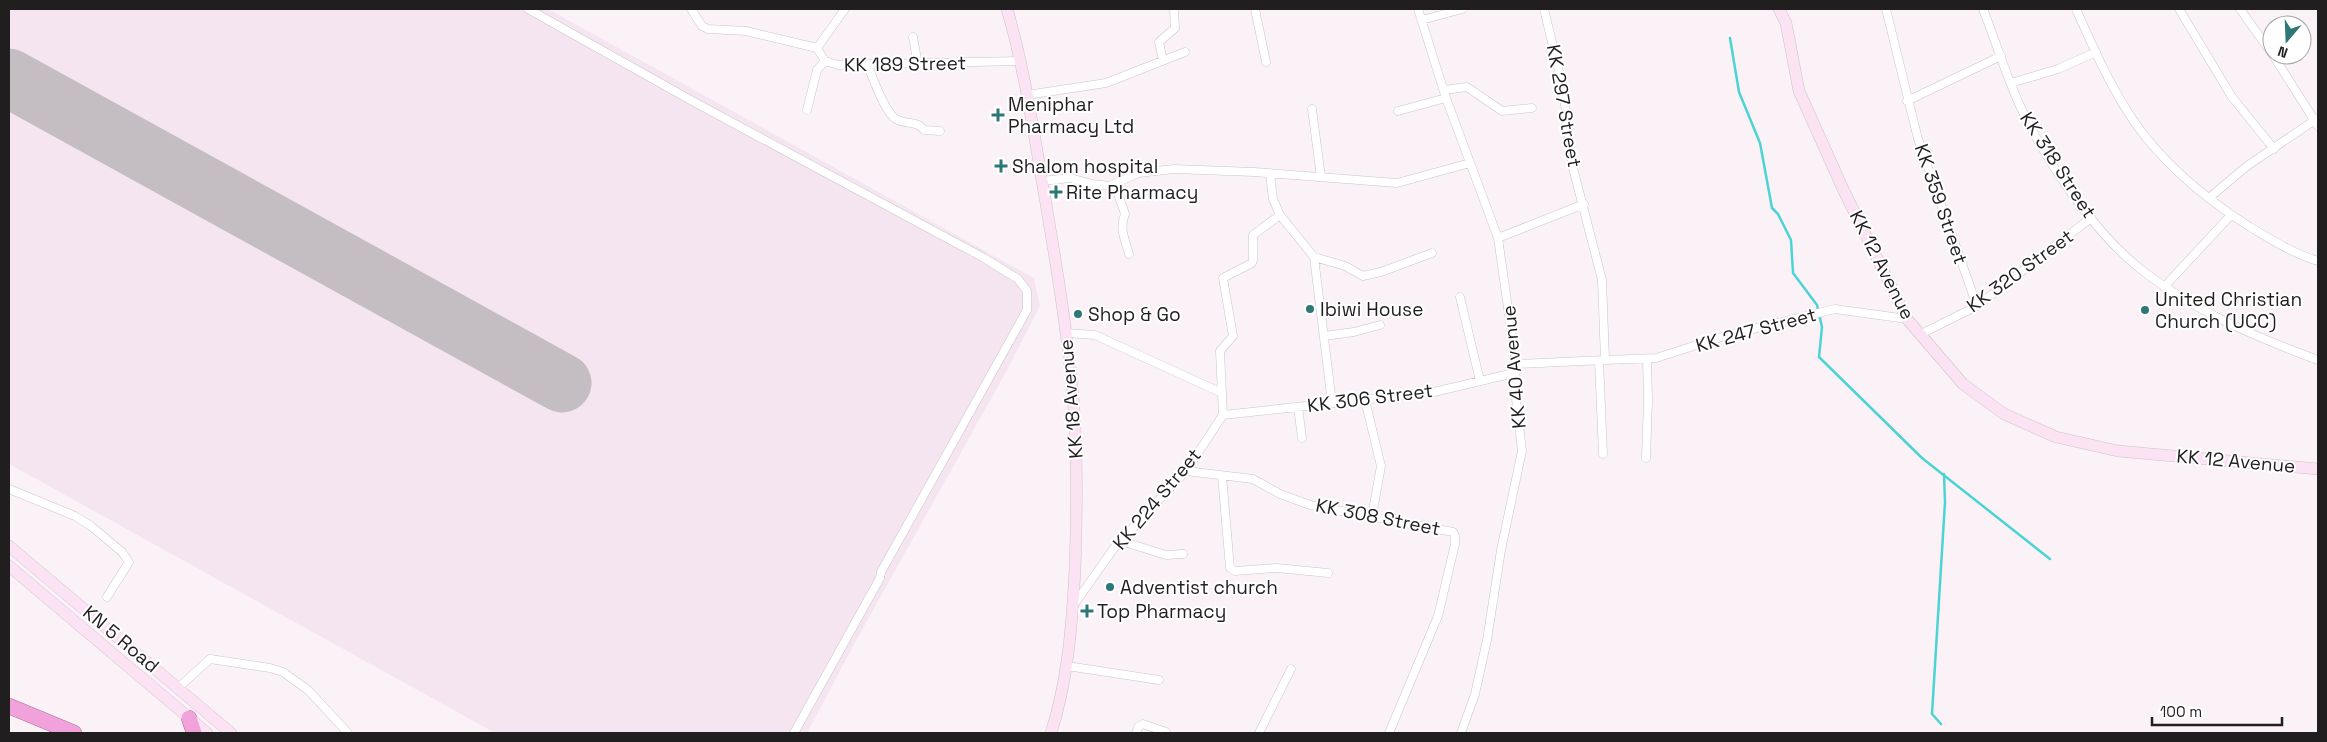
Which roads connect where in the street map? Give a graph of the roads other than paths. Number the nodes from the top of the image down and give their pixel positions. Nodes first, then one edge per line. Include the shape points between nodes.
1 (528, 9) edge
2 (691, 9) edge
3 (845, 9) edge
4 (1007, 9) edge
5 (1174, 9) edge
6 (1255, 9) edge
7 (1418, 9) edge
8 (1462, 9) edge
9 (1544, 9) edge
10 (1779, 9) edge
11 (1886, 9) edge
12 (1984, 9) edge
13 (2076, 9) edge
14 (2179, 9) edge
15 (2240, 9) edge
16 (1422, 20) junction
17 (913, 37) dead end
18 (2262, 41) edge
19 (817, 48) junction
20 (1186, 52) dead end
21 (2096, 52) junction
22 (2001, 56) junction
23 (1163, 60) junction
24 (825, 61) junction
25 (1020, 61) junction
26 (1266, 62) dead end
27 (867, 64) junction
28 (918, 65) junction
29 (2279, 65) edge
30 (2011, 84) junction
31 (1445, 94) junction
32 (1026, 95) junction
33 (1907, 101) junction
34 (1532, 108) dead end
35 (1312, 109) dead end
36 (807, 110) dead end
37 (1398, 111) dead end
38 (2317, 121) edge
39 (940, 131) dead end
40 (2274, 149) junction
41 (1470, 163) junction
42 (1270, 174) junction
43 (1321, 177) junction
44 (1042, 181) junction
45 (1115, 184) junction
46 (2209, 198) junction
47 (1584, 204) junction
48 (1280, 215) junction
49 (2231, 215) junction
50 (2091, 218) junction
51 (1498, 238) junction
52 (1432, 253) dead end
53 (1130, 254) dead end
54 (1314, 257) junction
55 (2318, 261) edge
56 (2164, 287) junction
57 (1460, 297) dead end
58 (1977, 306) junction
59 (1907, 319) junction
60 (1380, 325) dead end
61 (1066, 333) junction
62 (1921, 334) junction
63 (1324, 336) junction
64 (1647, 359) junction
65 (1602, 360) junction
66 (2318, 360) edge
67 (1516, 364) junction
68 (1514, 373) junction
69 (1480, 381) junction
70 (1222, 393) junction
71 (1365, 400) junction
72 (1332, 403) junction
73 (1298, 406) junction
74 (1223, 415) junction
75 (1302, 438) dead end
76 (1603, 454) dead end
77 (1646, 458) dead end
78 (2318, 469) edge
79 (1186, 471) junction
80 (1222, 476) junction
81 (9, 489) edge
82 (1372, 516) junction
83 (1121, 541) junction
84 (9, 546) edge
85 (1183, 554) dead end
86 (9, 566) edge
87 (1328, 573) dead end
88 (106, 597) dead end
89 (1073, 606) junction
90 (1067, 666) junction
91 (1291, 669) dead end
92 (1159, 680) dead end
93 (178, 688) junction
94 (9, 706) edge
95 (189, 718) junction
96 (1166, 732) dead end
97 (74, 733) edge
98 (194, 733) edge
99 (207, 733) edge
100 (231, 733) edge
101 (348, 733) edge
102 (794, 733) edge
103 (1051, 733) edge
104 (1136, 733) edge
105 (1259, 733) edge
106 (1390, 733) edge
107 (1462, 733) edge

1 - 102 street via 984,258 1018,279 1027,291 1028,310
2 - 19 street, KK 189 Street via 702,26 708,29 746,31
3 - 19 street
4 - 25 main road, KK 18 Avenue
5 - 23 street via 1175,28 1159,42
6 - 26 street
7 - 16 street, KK 40 Avenue
8 - 16 street
9 - 47 street, KK 297 Street via 1563,88 1572,164
10 - 59 main road, KK 12 Avenue via 1786,23 1805,107
11 - 33 street, KK 359 Street
12 - 22 street, KK 318 Street
13 - 21 street
14 - 40 street via 2232,97
15 - 18 street
16 - 31 street, KK 40 Avenue
17 - 28 street
19 - 24 street, KK 189 Street
20 - 23 street
21 - 30 street via 2058,69
21 - 46 street via 2133,120 2154,149
22 - 30 street, KK 318 Street
22 - 33 street
23 - 32 street via 1106,83
24 - 27 street, KK 189 Street via 838,65
24 - 36 street via 817,70
25 - 28 street, KK 189 Street
25 - 32 main road, KK 18 Avenue
27 - 28 street, KK 189 Street
27 - 39 street via 888,110 895,118 919,125 924,130
29 - 38 street
30 - 50 street, KK 318 Street via 2045,152
31 - 34 street via 1467,87 1502,110
31 - 37 street
31 - 41 street, KK 40 Avenue
32 - 44 main road, KK 18 Avenue
33 - 58 street, KK 359 Street via 1933,185
35 - 43 street
38 - 40 street
40 - 46 street via 2247,166
41 - 43 street via 1397,183
41 - 51 street, KK 40 Avenue
42 - 43 street
42 - 45 street via 1157,170 1130,175
42 - 48 street via 1273,199
44 - 45 street via 1070,178 1103,186
44 - 61 main road, KK 18 Avenue
45 - 53 street via 1125,214 1123,232
46 - 49 street
47 - 51 street
47 - 65 street, KK 297 Street via 1602,280
48 - 54 street
48 - 70 street via 1253,234 1252,264 1223,278 1233,336 1220,351
49 - 55 street via 2292,251
49 - 56 street
50 - 56 street, KK 318 Street via 2135,264
50 - 58 street, KK 320 Street
51 - 67 street, KK 40 Avenue
52 - 54 street via 1363,276 1345,266
54 - 63 street
56 - 66 street, KK 318 Street via 2225,320
57 - 69 street
58 - 62 street, KK 320 Street
59 - 62 main road, KK 12 Avenue
59 - 64 street, KK 247 Street via 1835,309
60 - 63 street
61 - 70 street via 1094,335
61 - 89 main road, KK 18 Avenue via 1073,396 1077,494
62 - 78 main road, KK 12 Avenue via 1963,384 2004,414 2056,437 2118,452
63 - 72 street
64 - 65 street, KK 247 Street
64 - 77 street
65 - 67 street, KK 247 Street
65 - 76 street, KK 297 Street
67 - 68 street, KK 40 Avenue
68 - 69 street, KK 306 Street
68 - 107 street, KK 40 Avenue via 1521,462 1501,550 1487,640
69 - 71 street, KK 306 Street via 1434,392
70 - 74 street
71 - 72 street, KK 306 Street
71 - 82 street via 1380,466
72 - 73 street, KK 306 Street
73 - 74 street, KK 306 Street
73 - 75 street
74 - 79 street, KK 224 Street
79 - 80 street, KK 308 Street
79 - 83 street, KK 224 Street
80 - 82 street, KK 308 Street via 1253,479 1293,500
80 - 87 street via 1230,568 1235,571 1271,568
81 - 88 street via 75,516 122,552 129,562
82 - 106 street, KK 308 Street via 1450,530 1456,536 1438,616
83 - 85 street via 1166,555
83 - 89 street, KK 224 Street
84 - 93 main road, KN 5 Road
86 - 95 main road, KN 5 Road
89 - 90 main road, KK 18 Avenue
90 - 92 street
90 - 103 main road, KK 18 Avenue
91 - 105 street
93 - 100 main road, KN 5 Road
93 - 101 street via 210,659 270,668 283,672 308,690
94 - 97 highway
95 - 98 highway
95 - 99 main road, KN 5 Road
96 - 104 street via 1143,724 1138,726

